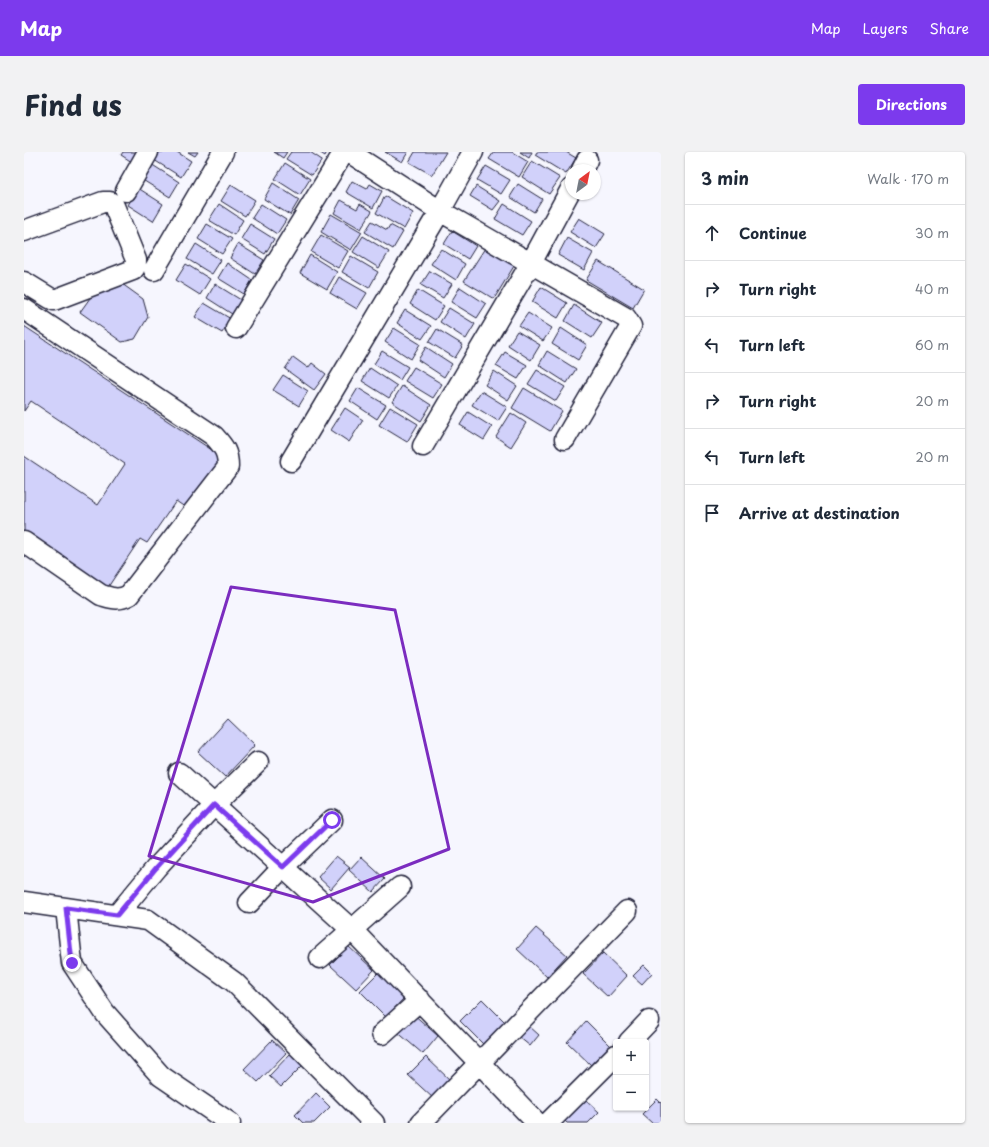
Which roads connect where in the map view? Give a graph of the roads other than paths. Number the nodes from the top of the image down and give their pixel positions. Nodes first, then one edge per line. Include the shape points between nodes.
1 (148, 152) edge
2 (223, 152) edge
3 (344, 152) edge
4 (349, 152) edge
5 (473, 152) edge
6 (126, 191) dead end
7 (565, 200) edge
8 (440, 211) junction
9 (24, 231) edge
10 (531, 262) junction
11 (154, 270) dead end
12 (24, 282) edge
13 (24, 309) edge
14 (236, 328) dead end
15 (564, 439) dead end
16 (423, 446) dead end
17 (291, 461) dead end
18 (24, 542) edge
19 (258, 762) dead end
20 (179, 773) dead end
21 (214, 805) junction
22 (332, 820) dead end
23 (283, 867) junction
24 (400, 887) dead end
25 (24, 902) edge
26 (248, 903) dead end
27 (66, 908) junction
28 (627, 910) dead end
29 (117, 915) junction
30 (352, 930) junction
31 (320, 958) dead end
32 (420, 1000) junction
33 (649, 1021) dead end
34 (382, 1034) dead end
35 (631, 1039) edge
36 (613, 1058) edge
37 (479, 1062) junction
38 (230, 1123) edge
39 (374, 1123) edge
40 (421, 1123) edge
41 (537, 1123) edge
42 (548, 1123) edge

1 - 6 street
2 - 11 street
3 - 14 street
4 - 8 street
5 - 8 street
7 - 10 street
8 - 10 street
8 - 17 street
9 - 12 street via 103,202 110,202 114,206 136,264 133,270 54,300
10 - 15 street via 626,318 631,326
10 - 16 street
13 - 18 street via 214,436 225,448 228,457 228,467 128,595 121,599 101,595
19 - 21 street
20 - 21 street
21 - 23 street
21 - 29 street
22 - 23 street
23 - 26 street
23 - 30 street
24 - 30 street
25 - 27 street
27 - 29 street
27 - 38 street via 72,963 105,1013 161,1076
28 - 37 street
29 - 39 street via 148,920 234,982
30 - 31 street
30 - 32 street
32 - 34 street
32 - 37 street
33 - 35 street
36 - 42 street
37 - 40 street
37 - 41 street

